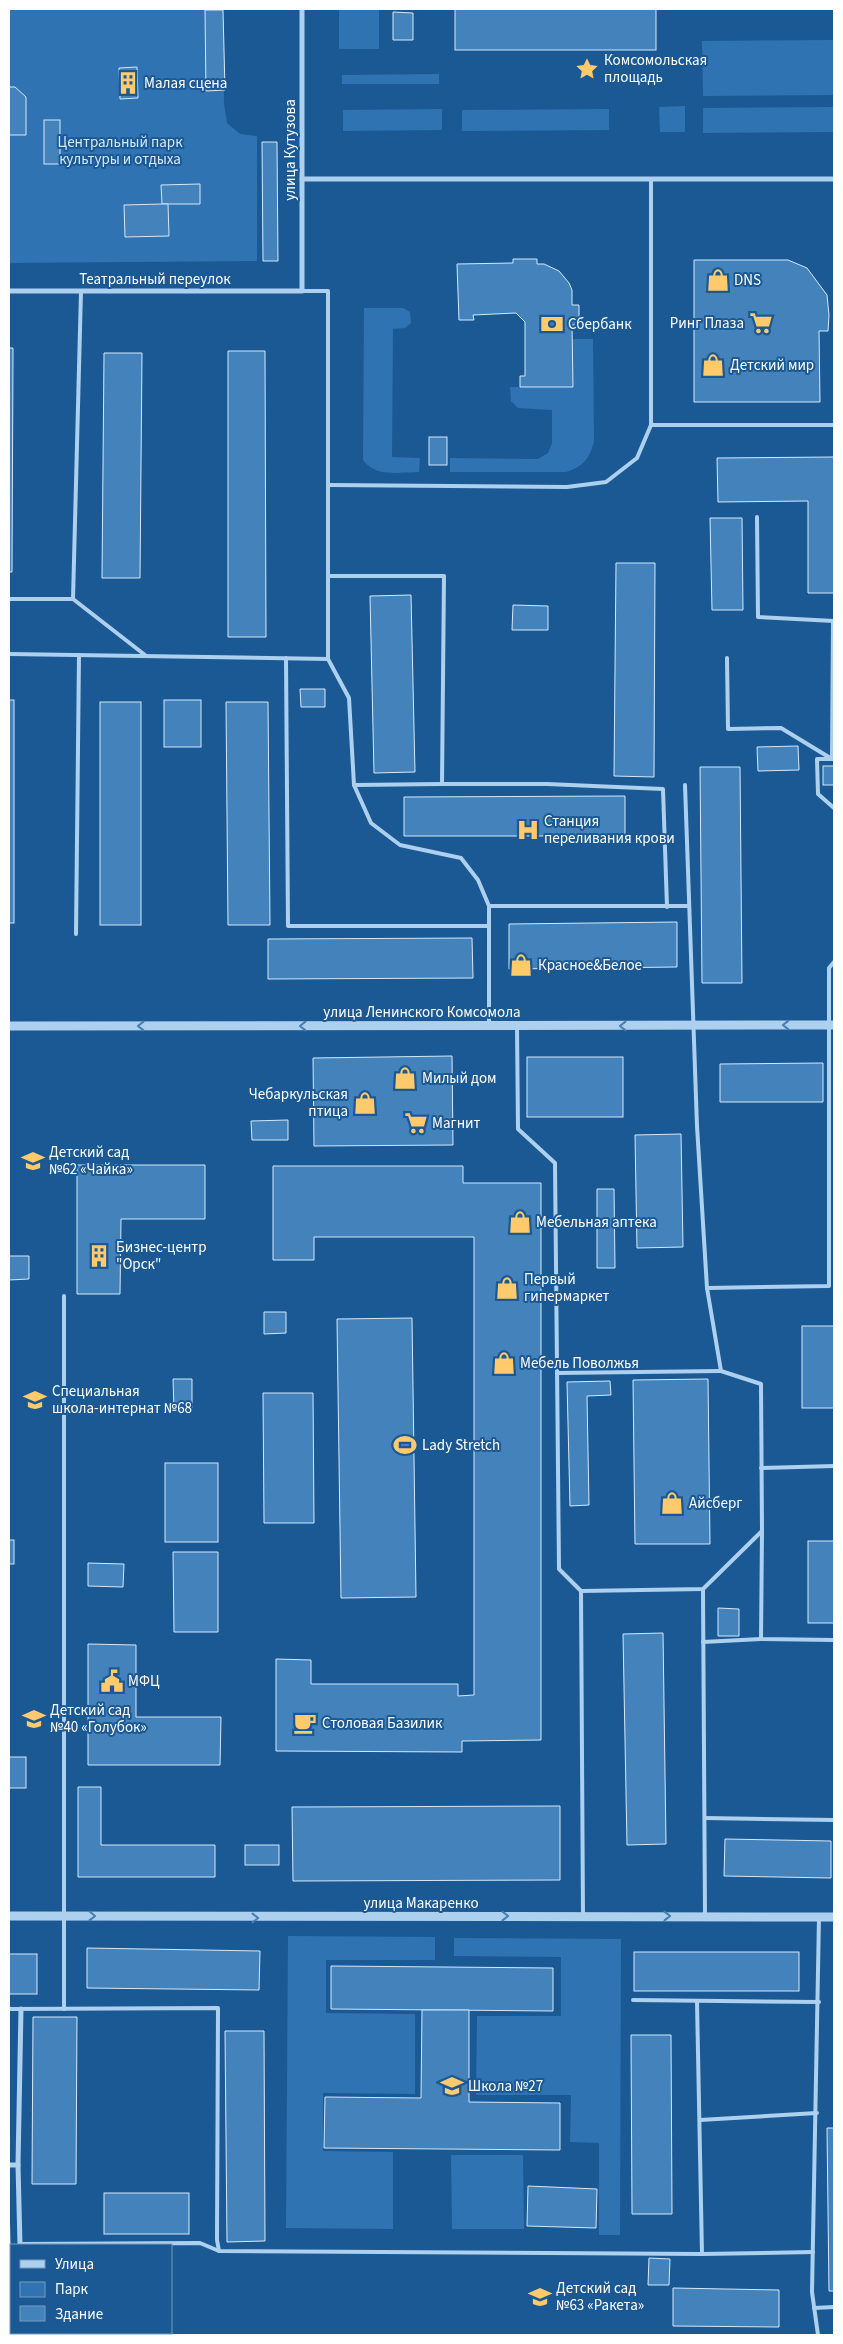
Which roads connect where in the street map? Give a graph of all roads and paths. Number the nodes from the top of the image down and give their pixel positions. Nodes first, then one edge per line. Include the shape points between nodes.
1 (302, 9) edge
2 (302, 179) junction
3 (651, 179) junction
4 (834, 179) edge
5 (81, 291) junction
6 (302, 291) junction
7 (9, 292) edge
8 (651, 425) junction
9 (834, 425) edge
10 (328, 486) junction
11 (757, 516) dead end
12 (329, 576) junction
13 (9, 599) edge
14 (73, 599) junction
15 (834, 621) edge
16 (9, 654) edge
17 (79, 655) junction
18 (146, 656) junction
19 (286, 658) junction
20 (727, 658) dead end
21 (328, 659) junction
22 (833, 759) edge
23 (442, 784) junction
24 (354, 785) junction
25 (685, 785) dead end
26 (834, 808) edge
27 (489, 906) junction
28 (688, 906) junction
29 (667, 907) junction
30 (488, 926) junction
31 (76, 934) dead end
32 (834, 962) edge
33 (9, 1026) edge
34 (489, 1026) junction
35 (517, 1026) junction
36 (693, 1026) junction
37 (832, 1026) edge
38 (707, 1288) junction
39 (64, 1296) dead end
40 (721, 1371) junction
41 (557, 1373) junction
42 (834, 1466) edge
43 (761, 1468) junction
44 (762, 1532) junction
45 (703, 1589) junction
46 (581, 1591) junction
47 (761, 1639) junction
48 (834, 1640) edge
49 (703, 1642) junction
50 (705, 1818) junction
51 (834, 1820) edge
52 (9, 1916) edge
53 (65, 1916) junction
54 (584, 1916) junction
55 (705, 1916) junction
56 (819, 1917) junction
57 (834, 1917) edge
58 (633, 2000) dead end
59 (697, 2002) junction
60 (819, 2002) junction
61 (9, 2009) edge
62 (21, 2009) junction
63 (64, 2009) junction
64 (817, 2113) junction
65 (700, 2120) junction
66 (9, 2165) edge
67 (18, 2165) junction
68 (20, 2244) edge
69 (110, 2244) edge
70 (219, 2250) junction
71 (813, 2252) junction
72 (702, 2254) junction
73 (834, 2307) edge
74 (814, 2308) junction
75 (818, 2335) edge

1 - 2 street, улица Кутузова
2 - 3 street
2 - 6 street, улица Кутузова
3 - 4 street
3 - 8 lane
5 - 6 street, Театральный переулок
5 - 7 street, Театральный переулок
5 - 14 lane
6 - 10 lane via 328,291
8 - 9 lane
8 - 10 lane via 637,458 606,482 567,487
10 - 12 lane
11 - 15 lane via 758,616
12 - 21 lane
12 - 23 lane via 444,576
13 - 14 lane
14 - 18 lane
15 - 22 lane
16 - 17 lane
17 - 18 lane
17 - 31 lane
18 - 19 lane
19 - 21 lane
19 - 30 lane via 288,926
20 - 22 lane via 728,729 782,728
21 - 24 lane via 349,698
22 - 26 lane via 817,759 818,794
23 - 24 lane
23 - 29 lane via 663,789
24 - 27 lane via 371,823 400,846 461,858 478,880
25 - 28 lane
27 - 29 lane
27 - 30 lane
28 - 29 lane
28 - 36 lane
30 - 34 lane
32 - 37 lane via 829,968
34 -> 33 street, улица Ленинского Комсомола
34 - 35 street, улица Ленинского Комсомола
36 -> 35 street, улица Ленинского Комсомола
35 - 41 lane via 518,1129 555,1163
37 -> 36 street, улица Ленинского Комсомола
36 - 38 lane
37 - 38 lane via 829,1286
38 - 40 lane
39 - 53 lane
40 - 41 lane
40 - 43 lane via 761,1384
41 - 46 lane via 559,1569
42 - 43 lane
43 - 44 lane
44 - 45 lane
44 - 47 lane
45 - 46 lane
45 - 49 lane
46 - 54 lane
47 - 48 lane
47 - 49 lane
49 - 50 lane
50 - 51 lane
50 - 55 lane
52 - 53 street, улица Макаренко
53 -> 54 street, улица Макаренко
53 - 63 lane
54 -> 55 street, улица Макаренко
55 - 56 street, улица Макаренко
56 - 57 street, улица Макаренко
56 - 60 lane
58 - 59 lane
59 - 60 lane
59 - 65 lane
60 - 64 lane
61 - 62 lane
62 - 63 lane
62 - 67 street
63 - 70 lane via 218,2008
64 - 65 lane
64 - 71 lane
65 - 72 lane
66 - 67 street
67 - 68 street
69 - 70 lane via 200,2243
70 - 72 lane
71 - 72 lane
71 - 74 lane
73 - 74 lane
74 - 75 lane

